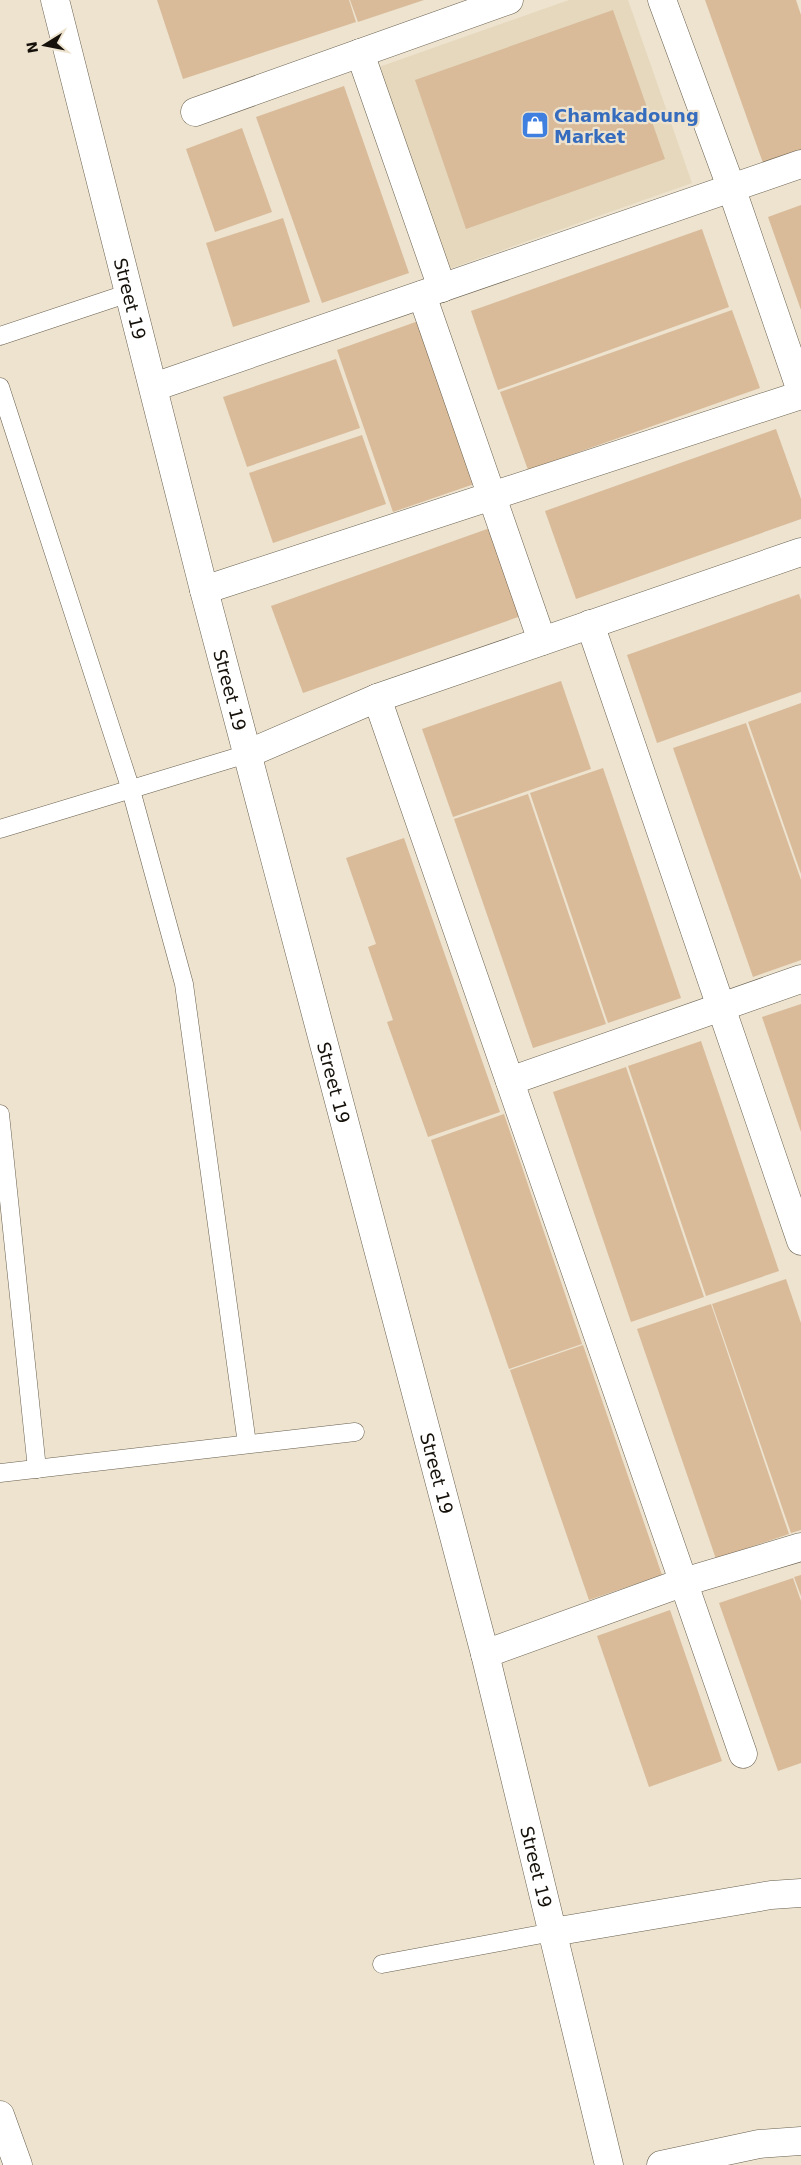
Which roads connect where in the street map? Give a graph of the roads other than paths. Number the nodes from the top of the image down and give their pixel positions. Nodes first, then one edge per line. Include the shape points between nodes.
1 (55, 0) edge
2 (509, 0) edge
3 (662, 0) edge
4 (360, 53) junction
5 (196, 112) dead end
6 (801, 164) edge
7 (731, 187) junction
8 (432, 292) junction
9 (130, 293) junction
10 (0, 336) edge
11 (0, 387) edge
12 (154, 387) junction
13 (801, 393) edge
14 (492, 496) junction
15 (801, 552) edge
16 (204, 590) junction
17 (590, 624) junction
18 (542, 641) junction
19 (377, 698) junction
20 (247, 754) junction
21 (131, 790) junction
22 (0, 829) edge
23 (801, 979) edge
24 (720, 1008) junction
25 (510, 1081) junction
26 (0, 1114) edge
27 (801, 1241) edge
28 (355, 1432) dead end
29 (247, 1444) junction
30 (37, 1469) junction
31 (0, 1473) edge
32 (801, 1547) edge
33 (684, 1582) junction
34 (485, 1654) junction
35 (743, 1754) dead end
36 (801, 1894) edge
37 (552, 1932) junction
38 (382, 1964) dead end
39 (0, 2115) edge
40 (801, 2141) edge
41 (18, 2165) edge
42 (609, 2165) edge
43 (661, 2165) edge

1 - 9 street, Street 19
2 - 4 street
3 - 7 street
4 - 5 street
4 - 8 street
6 - 7 street
7 - 8 street
7 - 13 street
8 - 12 street
8 - 14 street
9 - 10 lane
9 - 12 street, Street 19
11 - 21 lane
12 - 16 street, Street 19
13 - 14 street
14 - 16 street
14 - 18 street
15 - 17 street
16 - 20 street, Street 19
17 - 18 street
17 - 24 street
18 - 19 street
19 - 20 street
19 - 25 street
20 - 21 lane
20 - 34 street, Street 19
21 - 22 lane
21 - 29 lane via 184,984
23 - 24 street
24 - 25 street
24 - 27 street
25 - 33 street
26 - 30 lane
28 - 29 lane
29 - 30 lane
30 - 31 lane
32 - 33 street
33 - 34 street
33 - 35 street
34 - 37 street, Street 19
36 - 37 street via 771,1895
37 - 38 lane
37 - 42 street, Street 19
39 - 41 street
40 - 43 street via 759,2144

